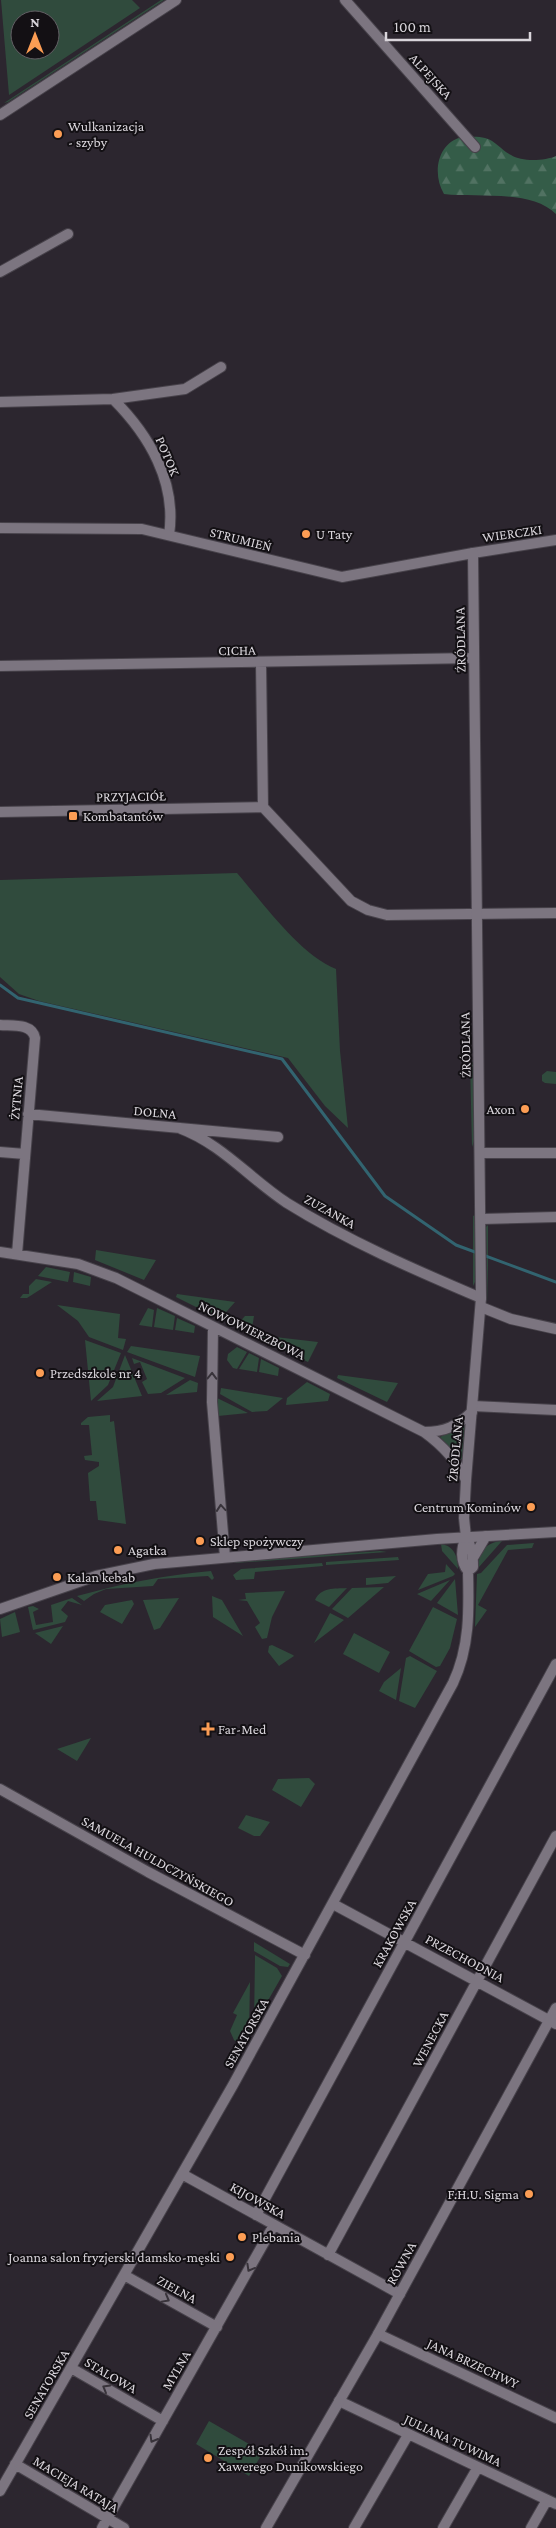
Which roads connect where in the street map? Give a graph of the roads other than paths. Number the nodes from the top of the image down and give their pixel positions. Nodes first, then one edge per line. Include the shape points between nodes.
1 (176, 0) edge
2 (345, 0) edge
3 (0, 115) edge
4 (475, 147) dead end
5 (68, 234) dead end
6 (0, 272) edge
7 (220, 367) dead end
8 (113, 399) junction
9 (0, 402) edge
10 (0, 528) edge
11 (169, 535) junction
12 (556, 540) edge
13 (473, 553) junction
14 (474, 658) junction
15 (261, 663) junction
16 (0, 666) edge
17 (263, 808) junction
18 (0, 812) edge
19 (556, 912) edge
20 (477, 914) junction
21 (0, 1025) edge
22 (28, 1114) junction
23 (179, 1128) junction
24 (278, 1137) dead end
25 (0, 1152) edge
26 (480, 1153) junction
27 (556, 1153) edge
28 (25, 1154) junction
29 (556, 1217) edge
30 (481, 1219) junction
31 (0, 1252) edge
32 (17, 1254) junction
33 (481, 1302) junction
34 (213, 1327) junction
35 (556, 1328) edge
36 (472, 1409) junction
37 (556, 1410) edge
38 (424, 1432) junction
39 (466, 1480) junction
40 (556, 1532) edge
41 (486, 1536) junction
42 (466, 1537) junction
43 (225, 1557) junction
44 (473, 1558) junction
45 (468, 1571) junction
46 (0, 1609) edge
47 (556, 1664) edge
48 (0, 1788) edge
49 (556, 1836) edge
50 (333, 1904) junction
51 (405, 1942) junction
52 (305, 1955) junction
53 (477, 1981) junction
54 (556, 2008) edge
55 (553, 2022) edge
56 (182, 2174) junction
57 (256, 2215) junction
58 (274, 2225) junction
59 (328, 2255) junction
60 (124, 2275) junction
61 (400, 2294) junction
62 (217, 2327) junction
63 (378, 2334) junction
64 (71, 2368) junction
65 (339, 2401) junction
66 (556, 2418) edge
67 (163, 2421) junction
68 (408, 2435) junction
69 (15, 2464) junction
70 (478, 2467) junction
71 (0, 2491) edge
72 (552, 2502) edge
73 (107, 2518) junction
74 (102, 2528) edge
75 (124, 2528) edge
76 (266, 2528) edge
77 (354, 2528) edge
78 (443, 2528) edge
79 (531, 2528) edge

1 - 3 street
2 - 4 street, ALPEJSKA
5 - 6 street
7 - 8 street via 185,389
8 - 9 street
8 - 11 street, POTOK via 147,439 160,467 171,504
10 - 11 street, STRUMIEŃ via 133,529
11 - 13 street, STRUMIEŃ via 342,577
12 - 13 street, WIERCZKI
13 - 14 street, ŹRÓDLANA
14 - 15 street, CICHA
14 - 20 street, ŹRÓDLANA
15 - 16 street, CICHA
15 - 17 street
17 - 18 street, PRZYJACIÓŁ
17 - 20 street via 351,901 368,910 387,915
19 - 20 street
20 - 26 street, ŹRÓDLANA
21 - 22 street, ŻYTNIA via 27,1027 34,1033
22 - 23 street, DOLNA
22 - 28 street, ŻYTNIA
23 - 24 street, DOLNA
23 - 33 street, ZUZANKA via 215,1145 274,1194 305,1214
25 - 28 street
26 - 27 street
26 - 30 street, ŹRÓDLANA
28 - 32 street, ŻYTNIA
29 - 30 street
30 - 33 street, ŹRÓDLANA
31 - 32 street, NOWOWIERZBOWA
32 - 34 street, NOWOWIERZBOWA via 91,1268 147,1292
33 - 35 street, ZUZANKA via 511,1319
33 - 36 street, ŹRÓDLANA
34 - 38 street, NOWOWIERZBOWA
43 -> 34 street via 212,1400
36 - 37 street
36 - 38 street via 450,1428
36 - 39 street, ŹRÓDLANA
38 - 39 street, NOWOWIERZBOWA via 444,1448
39 - 42 street, ŹRÓDLANA
40 - 41 street
41 - 42 street
41 - 44 street, SENATORSKA
42 - 43 street
42 - 44 street via 472,1547
42 - 45 street, SENATORSKA via 461,1546 464,1566
43 - 46 street via 154,1564 96,1576
44 - 45 street, SENATORSKA
45 - 50 street, SENATORSKA via 467,1644 457,1675
47 - 51 street, KRAKOWSKA
48 - 52 street, SAMUELA HULDCZYŃSKIEGO via 148,1872
49 - 53 street, WENECKA
50 - 51 street, PRZECHODNIA
50 - 52 street, SENATORSKA
51 - 53 street, PRZECHODNIA
51 - 57 street, KRAKOWSKA
52 - 56 street, SENATORSKA
53 - 55 street, PRZECHODNIA
53 - 59 street, WENECKA
54 - 55 street, RÓWNA
55 - 61 street, RÓWNA
56 - 57 street, KIJOWSKA
56 - 60 street, SENATORSKA
57 - 58 street, KIJOWSKA
58 - 59 street, KIJOWSKA
58 -> 62 street, MYLNA
59 - 61 street, KIJOWSKA
60 -> 62 street, ZIELNA
60 - 64 street, SENATORSKA
61 - 63 street, RÓWNA
62 - 67 street, MYLNA
63 - 65 street, RÓWNA
63 - 66 street, JANA BRZECHWY
67 -> 64 street, STALOWA
64 - 69 street, SENATORSKA
65 - 68 street, JULIANA TUWIMA
65 - 76 street, RÓWNA
67 -> 73 street, MYLNA
68 - 70 street, JULIANA TUWIMA
68 - 77 street
69 - 71 street, SENATORSKA
69 - 73 street, MACIEJA RATAJA
70 - 72 street, JULIANA TUWIMA
70 - 78 street
72 - 79 street
73 - 74 street, MYLNA
73 - 75 street, MACIEJA RATAJA

